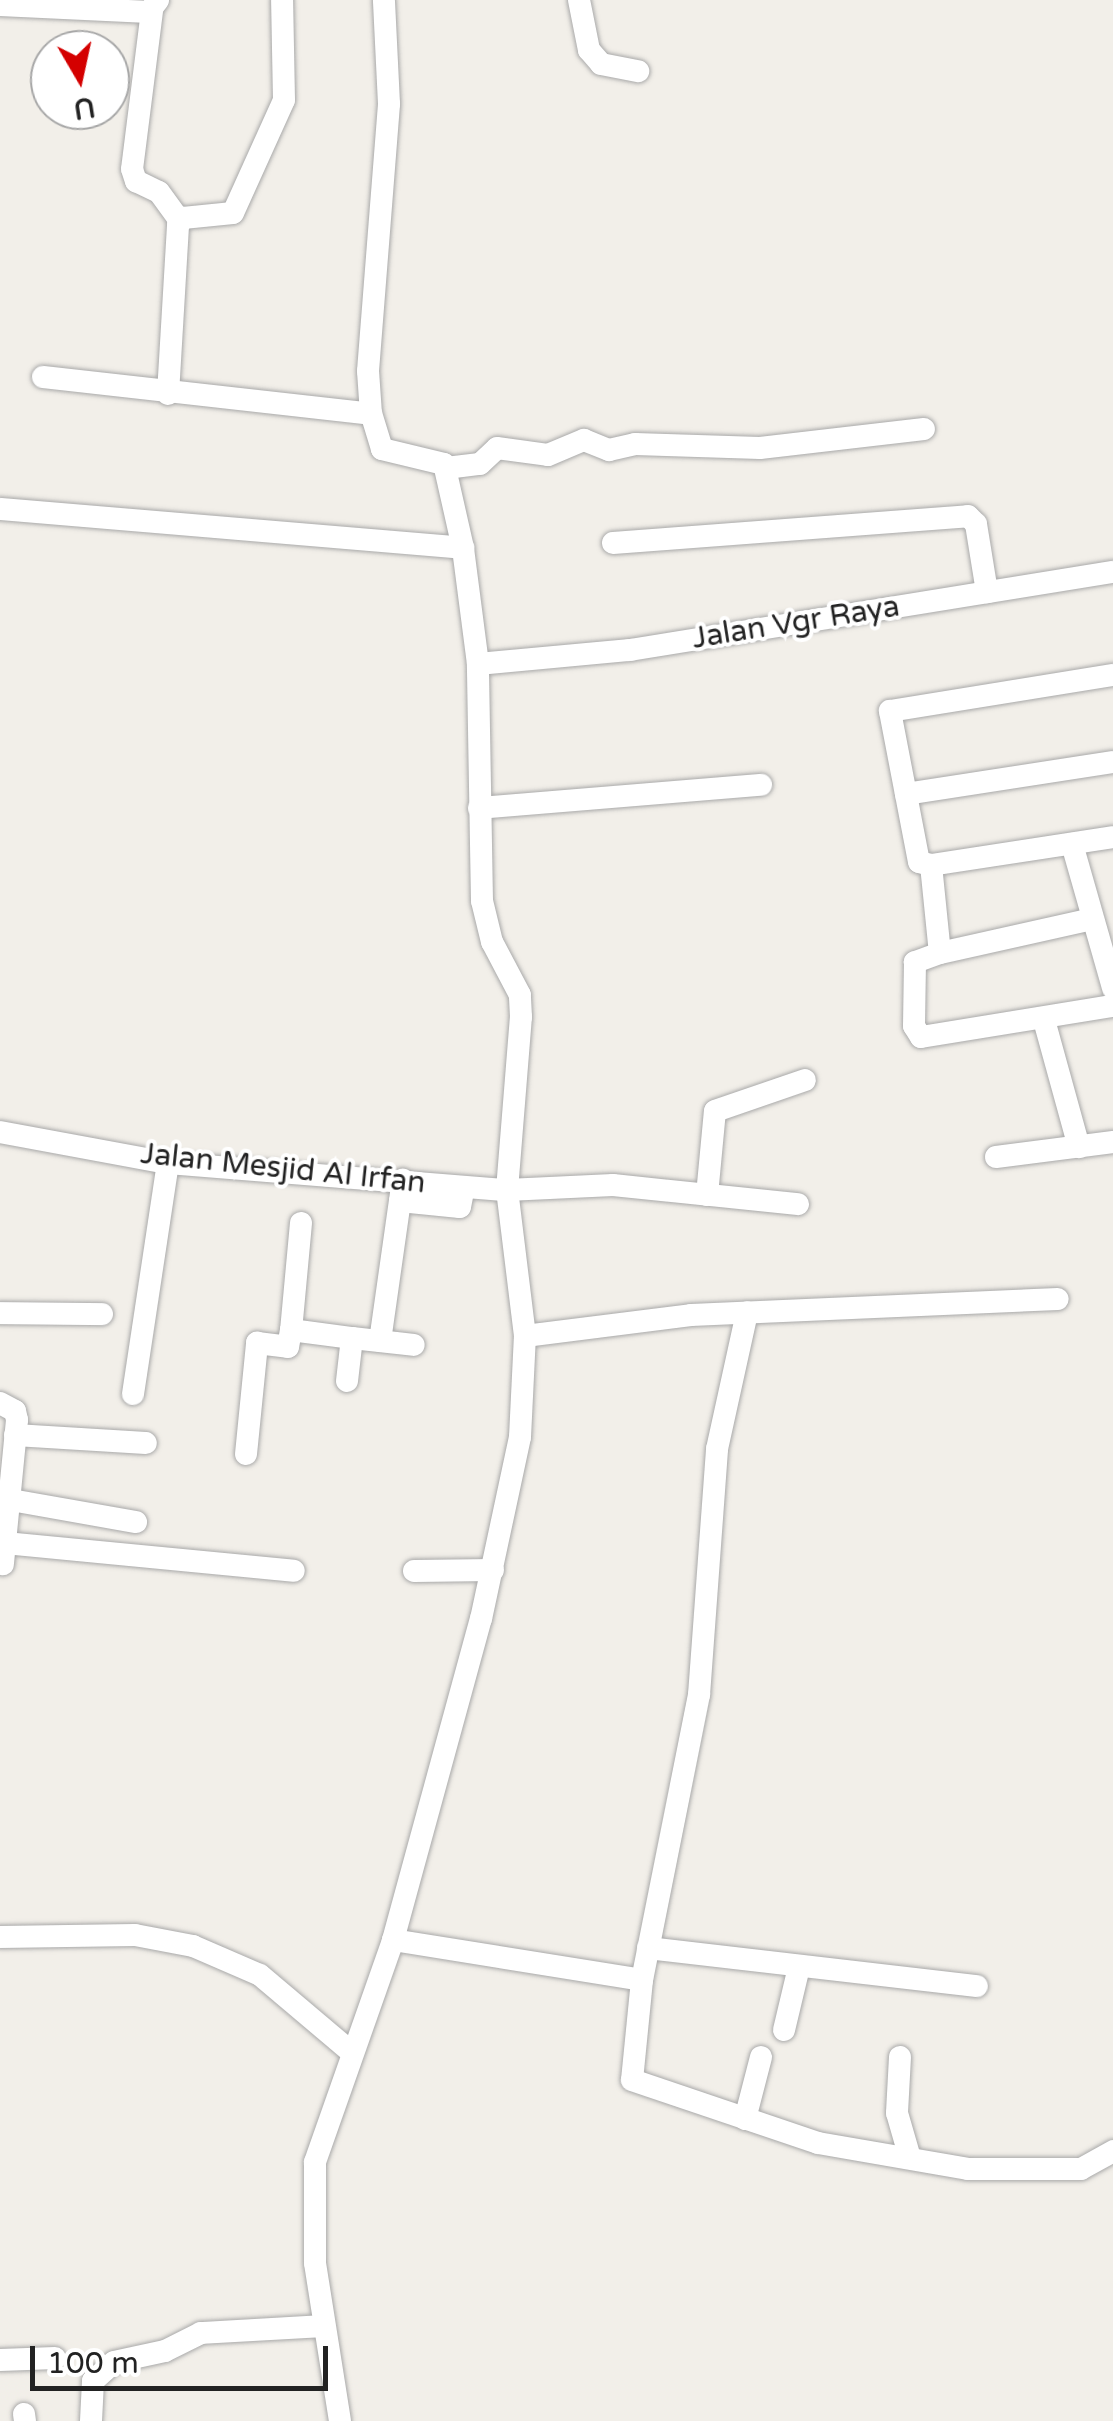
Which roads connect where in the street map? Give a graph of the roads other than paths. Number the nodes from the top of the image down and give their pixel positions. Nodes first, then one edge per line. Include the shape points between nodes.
1 (282, 0) edge
2 (384, 0) edge
3 (579, 0) edge
4 (0, 5) edge
5 (155, 6) edge
6 (638, 70) dead end
7 (179, 220) junction
8 (43, 376) dead end
9 (168, 394) junction
10 (371, 414) junction
11 (924, 429) dead end
12 (446, 468) junction
13 (0, 510) edge
14 (613, 543) dead end
15 (463, 548) junction
16 (1113, 572) edge
17 (987, 592) junction
18 (478, 664) junction
19 (1113, 675) edge
20 (1113, 762) edge
21 (762, 785) dead end
22 (906, 794) junction
23 (479, 808) junction
24 (1113, 837) edge
25 (1072, 844) junction
26 (931, 865) junction
27 (1092, 919) junction
28 (940, 954) junction
29 (1113, 988) edge
30 (1113, 1006) edge
31 (1044, 1020) junction
32 (805, 1080) dead end
33 (0, 1132) edge
34 (1113, 1142) edge
35 (1078, 1146) junction
36 (996, 1157) dead end
37 (168, 1162) junction
38 (507, 1190) junction
39 (402, 1191) junction
40 (707, 1195) junction
41 (798, 1204) dead end
42 (301, 1222) dead end
43 (1058, 1299) dead end
44 (747, 1312) junction
45 (0, 1314) edge
46 (102, 1314) dead end
47 (291, 1330) junction
48 (526, 1336) junction
49 (352, 1338) junction
50 (380, 1342) junction
51 (414, 1345) dead end
52 (347, 1382) dead end
53 (133, 1394) dead end
54 (0, 1403) edge
55 (16, 1434) junction
56 (146, 1443) dead end
57 (246, 1454) dead end
58 (12, 1500) junction
59 (136, 1522) dead end
60 (414, 1570) dead end
61 (493, 1570) junction
62 (294, 1571) dead end
63 (0, 1936) edge
64 (393, 1940) junction
65 (648, 1948) junction
66 (799, 1967) junction
67 (642, 1980) junction
68 (977, 1986) dead end
69 (784, 2030) dead end
70 (351, 2052) junction
71 (761, 2057) dead end
72 (900, 2058) dead end
73 (745, 2120) junction
74 (1113, 2151) edge
75 (910, 2158) junction
76 (322, 2326) junction
77 (56, 2358) dead end
78 (0, 2360) edge
79 (91, 2421) edge
80 (340, 2421) edge

1 - 7 street via 284,100 233,213
2 - 10 street via 388,104 368,370
3 - 6 street via 588,50 601,64
4 - 5 street
5 - 7 street via 132,169 136,181 158,192
7 - 9 street
8 - 9 street
9 - 10 street
10 - 12 street via 382,448
11 - 12 street via 760,448 635,444 609,450 587,440 548,454 497,448 480,464
12 - 15 street
13 - 15 street
14 - 17 street via 968,516 976,524
15 - 18 street
16 - 17 street, Jalan Vgr Raya
17 - 18 street, Jalan Vgr Raya via 630,650
18 - 23 street
19 - 22 street via 890,711
20 - 22 street
21 - 23 street
22 - 26 street via 919,862
23 - 38 street via 486,923 520,1006
24 - 25 street
25 - 26 street
25 - 27 street
26 - 28 street
27 - 28 street
27 - 29 street
28 - 31 street via 915,962 916,1035
30 - 31 street
31 - 35 street
32 - 40 street via 715,1111
33 - 37 street, Jalan Mesjid Al Irfan
34 - 35 street
35 - 36 street
37 - 39 street, Jalan Mesjid Al Irfan
37 - 53 street
38 - 39 street, Jalan Mesjid Al Irfan
38 - 40 street, Jalan Mesjid Al Irfan via 613,1185
38 - 48 street
39 - 50 street
40 - 41 street, Jalan Mesjid Al Irfan
42 - 47 street
43 - 44 street
44 - 48 street
44 - 65 street via 716,1450 699,1696
45 - 46 street
47 - 49 street
47 - 57 street via 288,1347 256,1343
48 - 61 street via 520,1438
49 - 50 street
49 - 52 street
50 - 51 street
54 - 55 street via 15,1410
55 - 56 street
55 - 58 street
58 - 59 street
58 - 62 street via 4,1554
60 - 61 street
61 - 64 street
63 - 70 street via 135,1935 193,1946 260,1976
64 - 67 street
64 - 70 street
65 - 66 street
65 - 67 street
66 - 68 street
66 - 69 street
67 - 73 street via 632,2080
70 - 76 street via 316,2162 313,2228
71 - 73 street
72 - 75 street via 897,2113
73 - 75 street via 849,2151
74 - 75 street via 1081,2169 968,2168
76 - 79 street via 201,2332 165,2350 114,2362 92,2381
76 - 80 street
77 - 78 street

